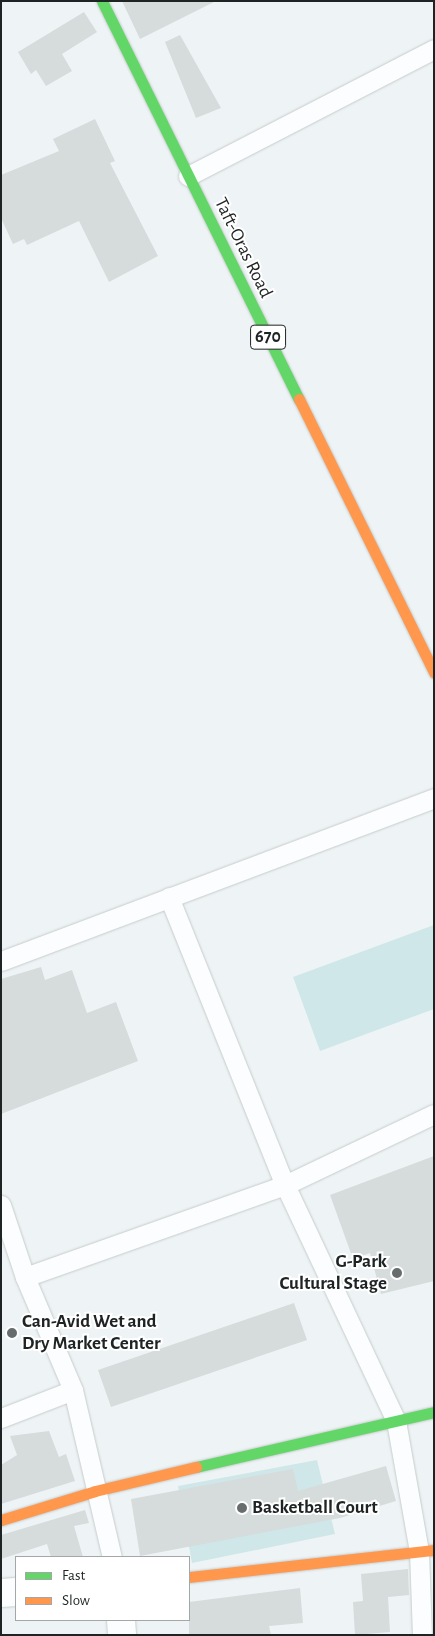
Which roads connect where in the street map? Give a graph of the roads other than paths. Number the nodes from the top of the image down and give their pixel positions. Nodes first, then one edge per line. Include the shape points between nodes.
1 (102, 1) edge
2 (434, 49) edge
3 (188, 176) junction
4 (434, 672) edge
5 (434, 798) edge
6 (168, 897) junction
7 (1, 961) edge
8 (434, 1114) edge
9 (285, 1185) junction
10 (1, 1205) edge
11 (25, 1277) junction
12 (73, 1390) junction
13 (434, 1412) edge
14 (1, 1418) edge
15 (396, 1421) junction
16 (94, 1491) junction
17 (1, 1520) edge
18 (426, 1551) edge
19 (112, 1556) edge
20 (190, 1577) edge
21 (15, 1592) edge
22 (1, 1593) edge
23 (121, 1621) edge
24 (122, 1635) edge
25 (422, 1635) edge

1 - 3 main road, Taft-Oras Road / 670
2 - 3 lane
3 - 4 main road, Taft-Oras Road / 670
5 - 6 lane
6 - 7 lane
6 - 9 lane
8 - 9 lane
9 - 11 lane
9 - 15 lane
10 - 11 lane
11 - 12 lane
12 - 14 lane
12 - 16 lane
13 - 15 main road
15 - 16 main road
15 - 18 lane
16 - 17 main road
16 - 19 lane
18 - 20 main road
18 - 25 lane
21 - 22 street
23 - 24 street

